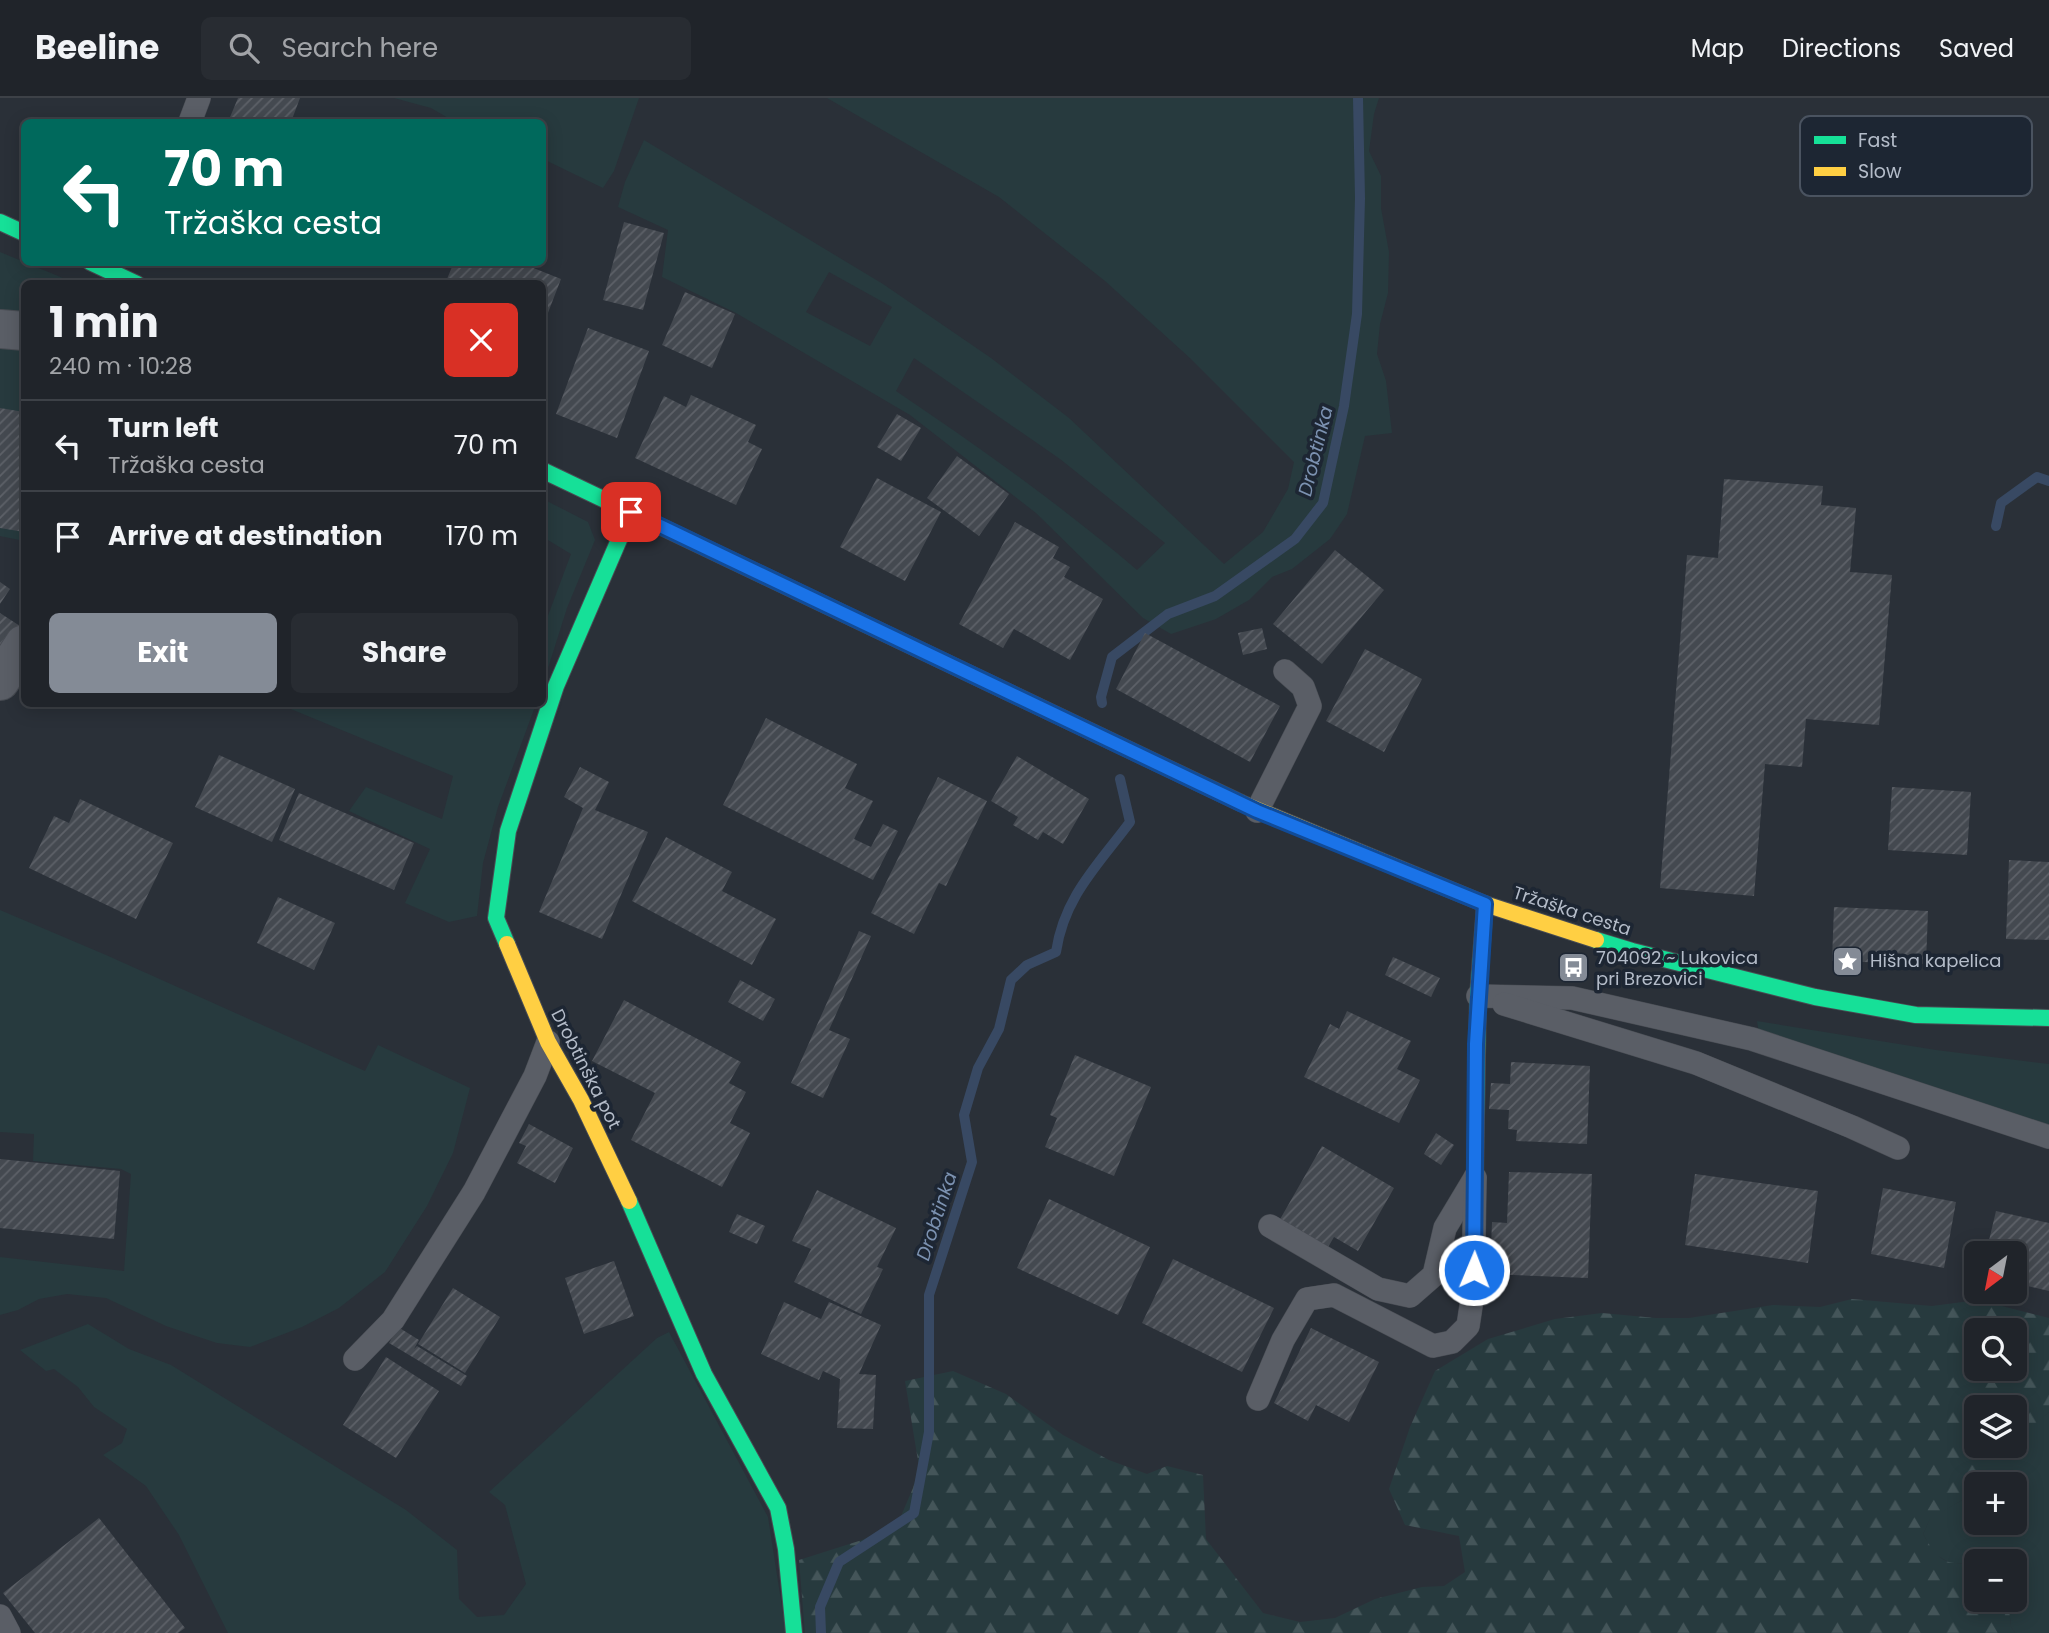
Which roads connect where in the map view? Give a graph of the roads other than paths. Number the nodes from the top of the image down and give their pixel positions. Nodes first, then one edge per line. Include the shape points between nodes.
1 (199, 98) edge
2 (191, 119) edge
3 (0, 222) edge
4 (21, 232) edge
5 (102, 266) edge
6 (137, 278) edge
7 (0, 329) edge
8 (21, 331) edge
9 (546, 472) edge
10 (631, 512) junction
11 (21, 649) edge
12 (1285, 671) dead end
13 (0, 681) edge
14 (1257, 811) junction
15 (1485, 904) junction
16 (1478, 996) junction
17 (2049, 1018) edge
18 (548, 1042) junction
19 (2049, 1137) edge
20 (1898, 1148) dead end
21 (1475, 1178) junction
22 (1270, 1226) dead end
23 (355, 1359) dead end
24 (1258, 1399) dead end
25 (0, 1616) edge
26 (9, 1633) edge
27 (794, 1633) edge

1 - 2 lane
3 - 4 main road
5 - 6 main road
7 - 8 street
9 - 10 main road, Tržaška cesta
10 - 14 main road, Tržaška cesta
10 - 18 main road, Drobtinška pot via 556,686 508,831 496,918
11 - 13 street
12 - 14 lane via 1303,687 1310,706
14 - 15 main road, Tržaška cesta
15 - 16 main road
15 - 17 main road, Tržaška cesta via 1632,951 1815,997 1916,1015
16 - 19 lane via 1572,998 1752,1039
16 - 20 lane via 1696,1063
16 - 21 main road
18 - 23 lane via 474,1192 393,1320
18 - 27 main road, Drobtinška pot via 581,1100 650,1246 704,1374 778,1508
21 - 22 lane via 1445,1227 1434,1275 1410,1296 1378,1289
21 - 24 lane via 1468,1326 1452,1342 1433,1346 1334,1295 1307,1299 1283,1340
25 - 26 lane

